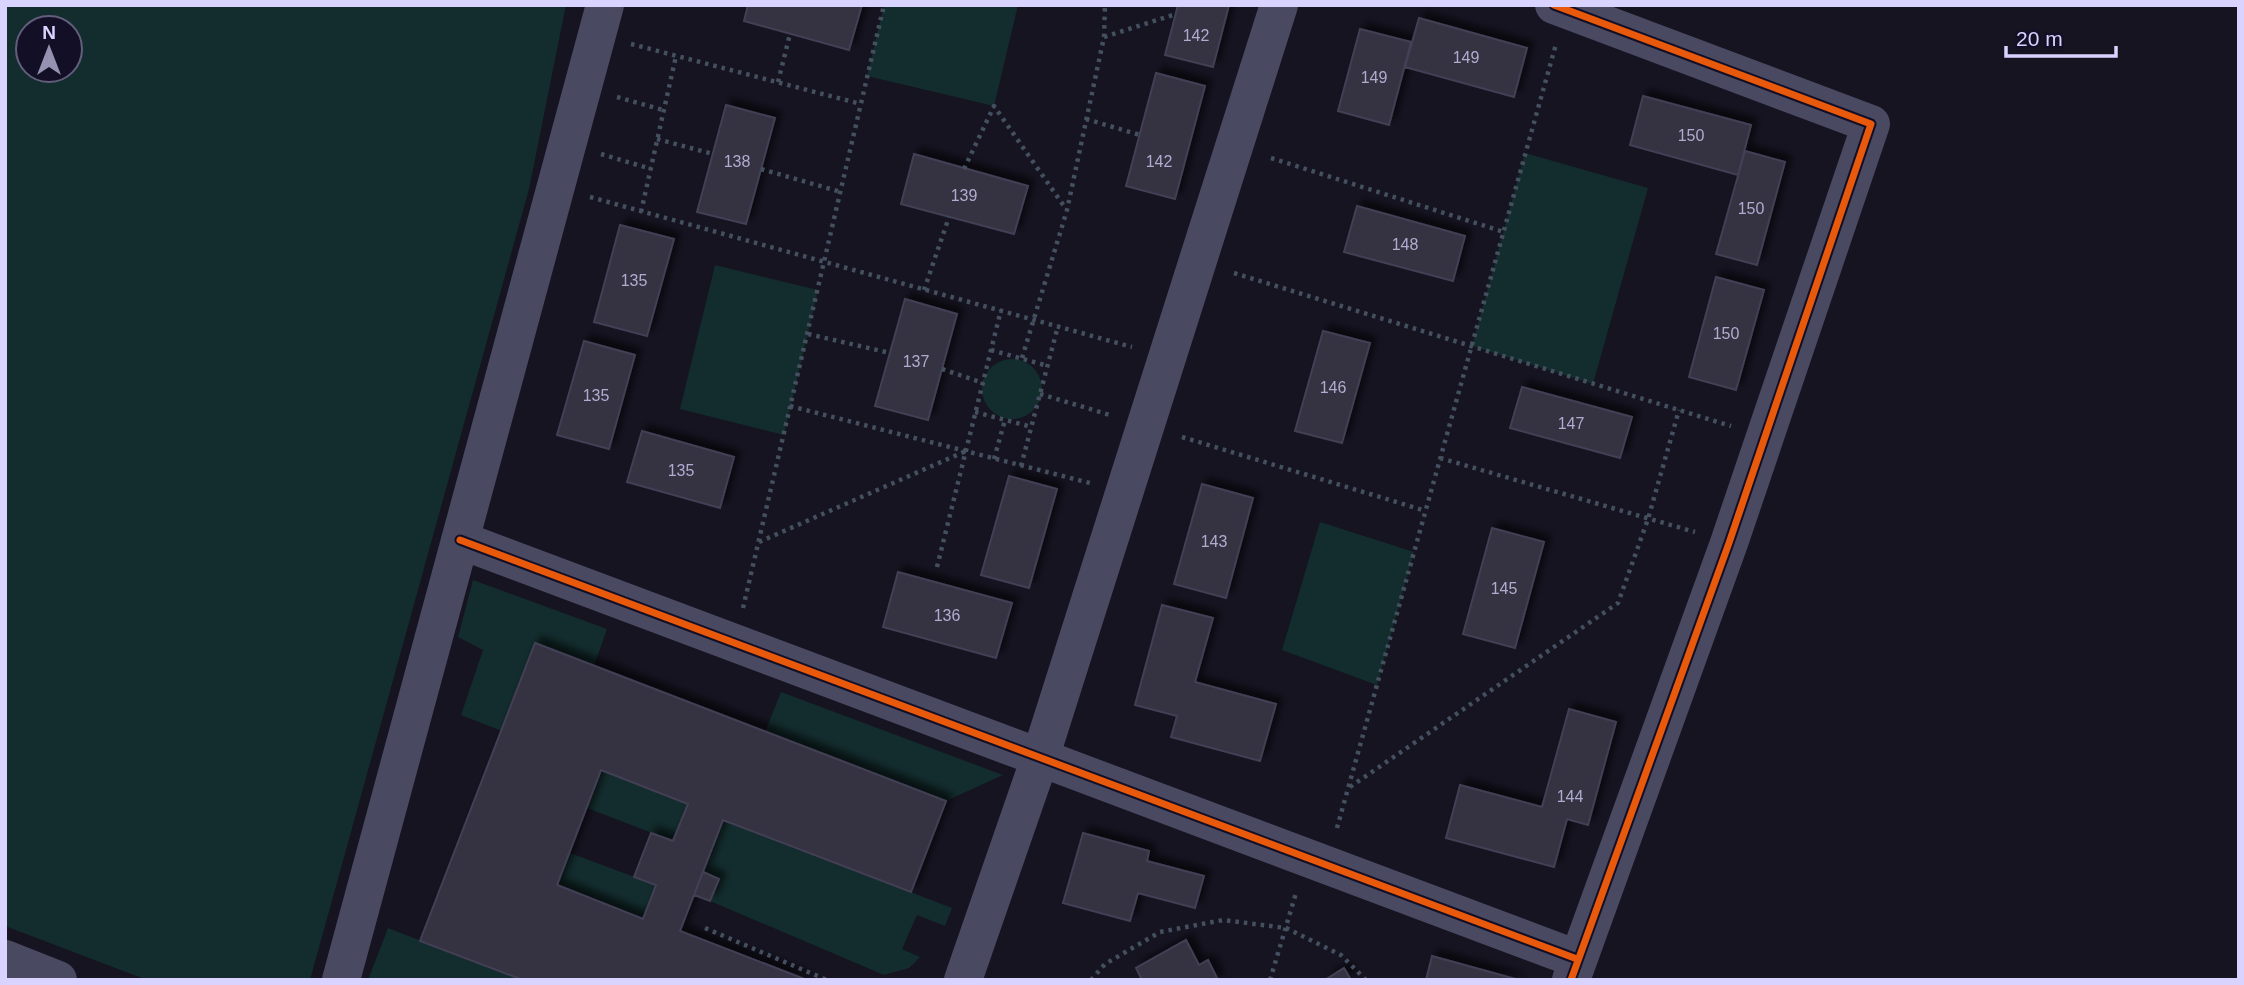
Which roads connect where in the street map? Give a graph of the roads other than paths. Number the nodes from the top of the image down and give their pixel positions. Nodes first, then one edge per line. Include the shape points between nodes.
1 (1279, 5) edge
2 (1560, 7) edge
3 (601, 20) edge
4 (460, 540) junction
5 (1040, 758) junction
6 (5, 960) edge
7 (1574, 969) edge
8 (58, 980) edge
9 (341, 980) edge
10 (963, 980) edge

1 - 5 street
2 - 7 street via 1871,124 1729,543
3 - 4 street
4 - 5 street
4 - 9 street
5 - 7 street via 1317,861
5 - 10 street
6 - 8 street

